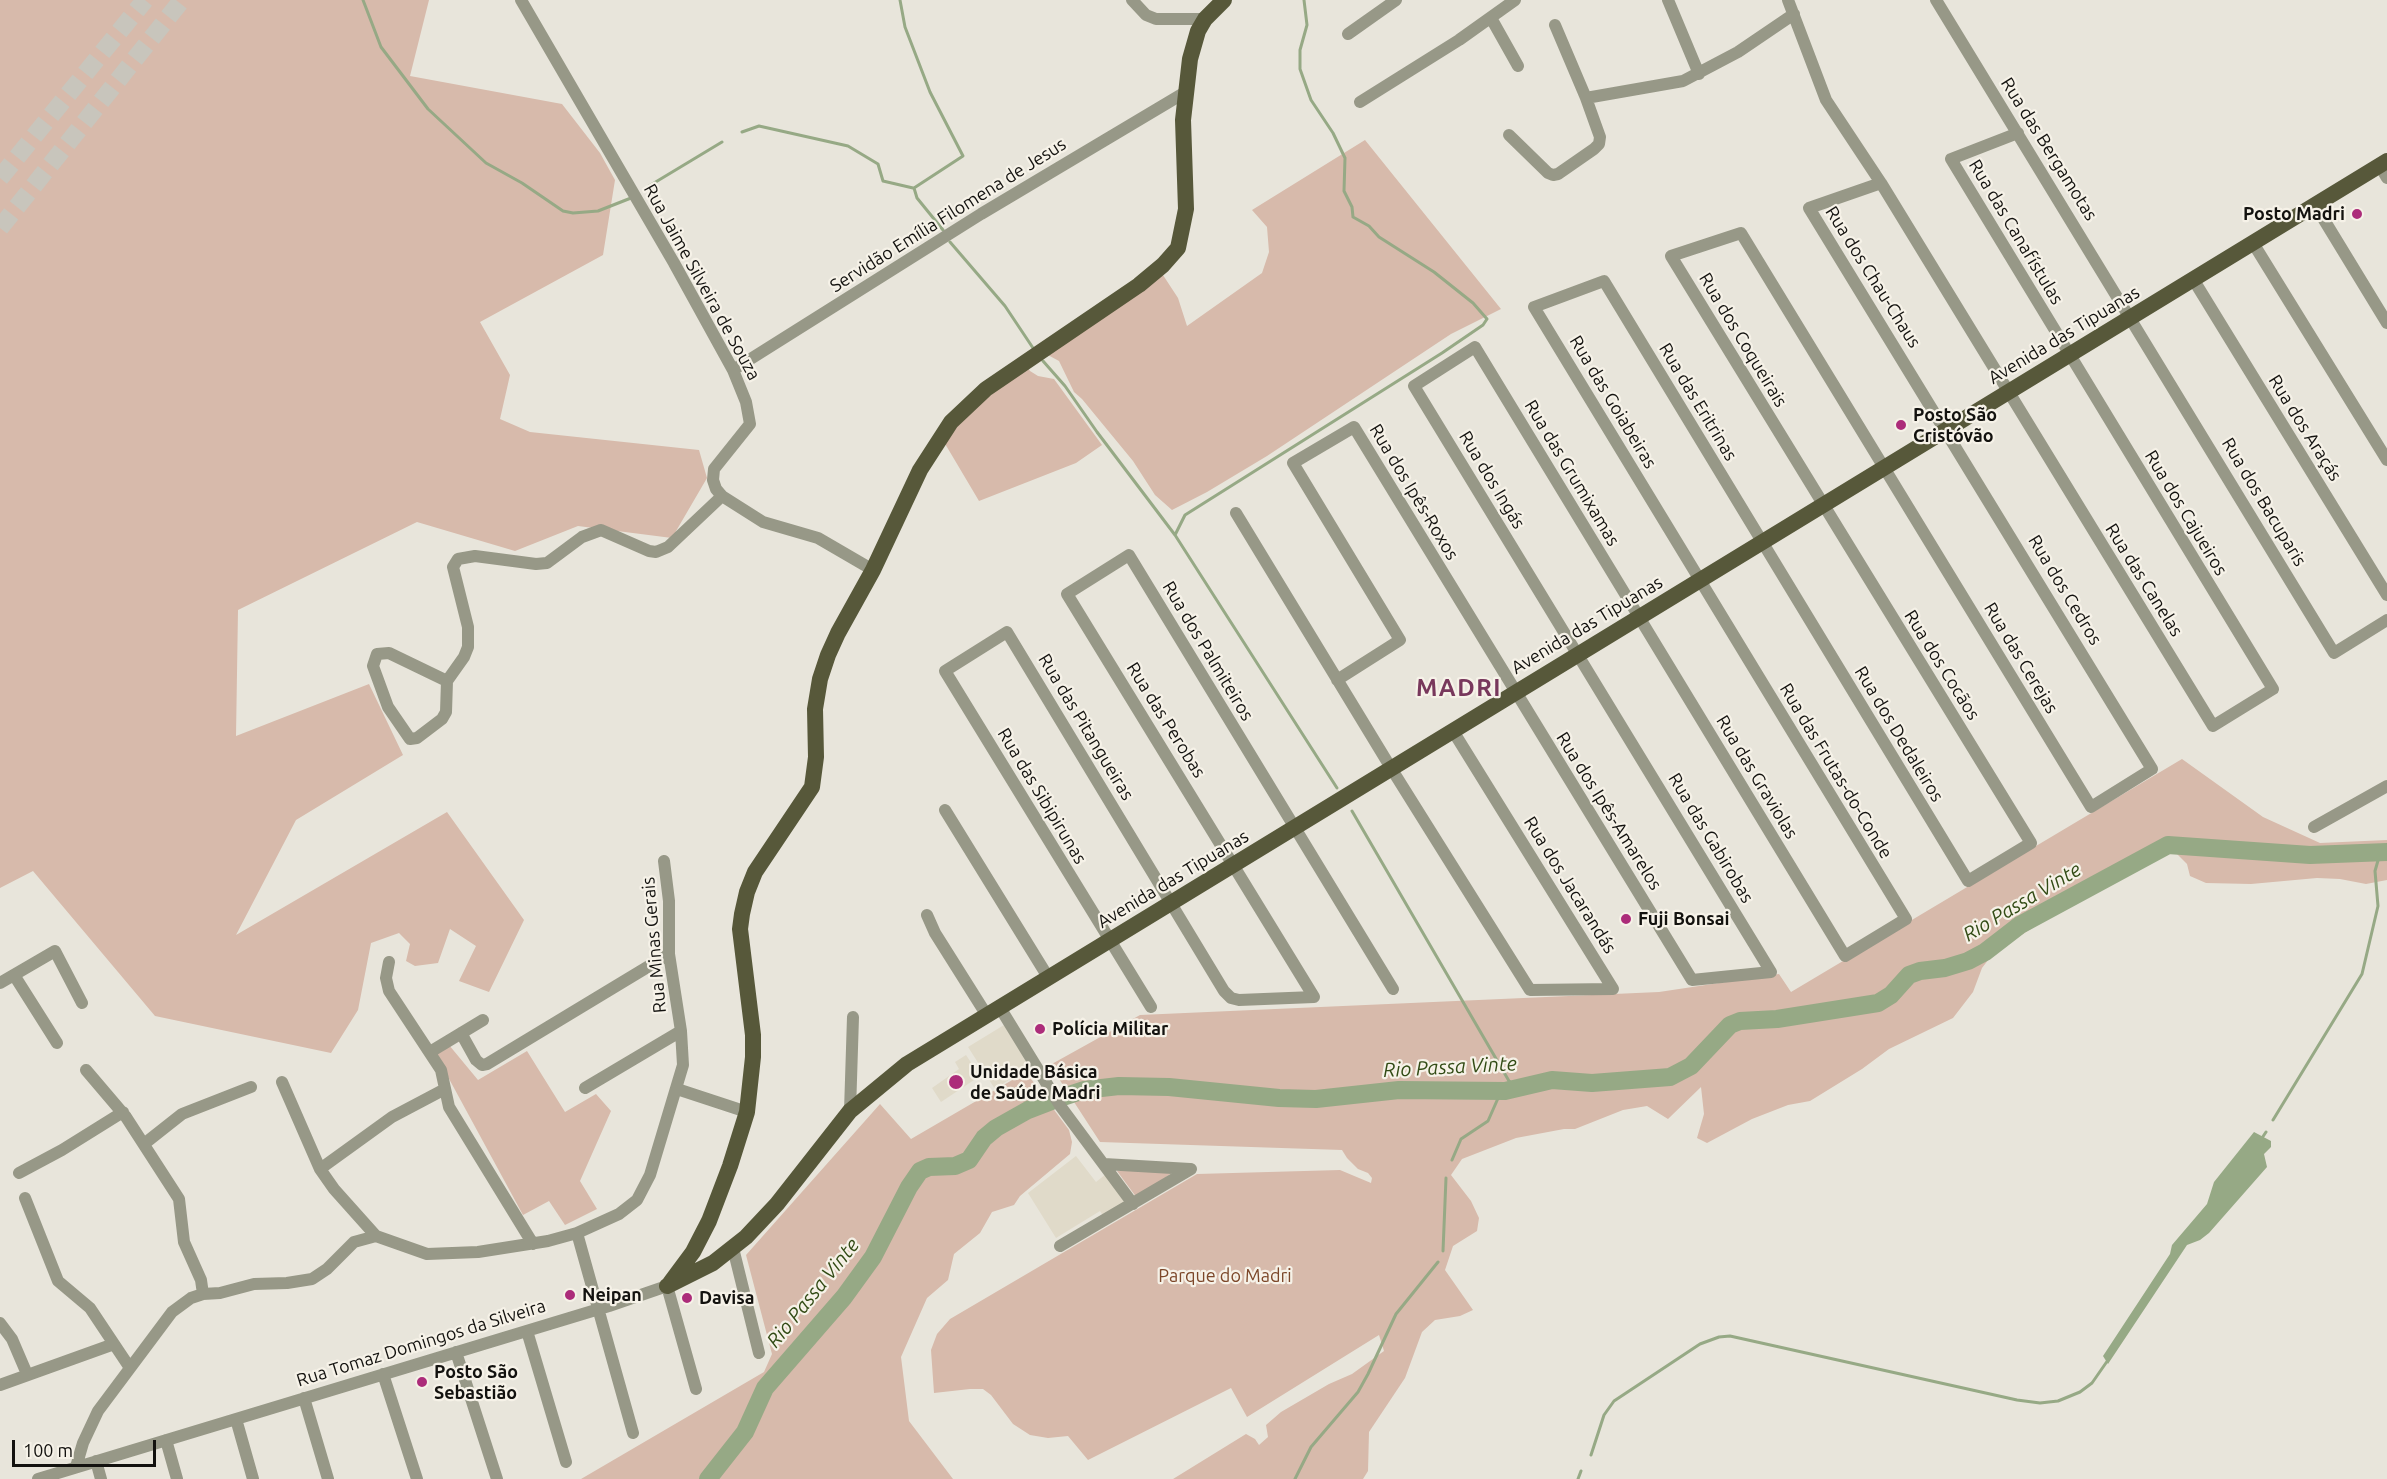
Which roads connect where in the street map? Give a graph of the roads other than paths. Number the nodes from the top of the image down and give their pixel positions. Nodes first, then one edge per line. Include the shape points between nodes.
1 (521, 0) edge
2 (1132, 0) edge
3 (1224, 0) edge
4 (1396, 0) edge
5 (1515, 0) edge
6 (1668, 0) edge
7 (1788, 0) edge
8 (1936, 0) edge
9 (1794, 14) junction
10 (1491, 18) junction
11 (1205, 19) junction
12 (1555, 25) dead end
13 (1348, 33) dead end
14 (1518, 66) dead end
15 (1699, 74) junction
16 (1184, 93) junction
17 (1586, 98) junction
18 (1360, 102) dead end
19 (2018, 133) junction
20 (1509, 135) dead end
21 (2384, 169) edge
22 (1881, 183) junction
23 (2315, 205) junction
24 (2253, 243) junction
25 (2193, 279) junction
26 (1604, 281) joint
27 (2131, 317) junction
28 (2387, 322) edge
29 (1475, 347) joint
30 (2069, 355) junction
31 (733, 370) junction
32 (2008, 392) junction
33 (1946, 430) junction
34 (2387, 460) edge
35 (1884, 468) junction
36 (722, 496) junction
37 (1822, 505) junction
38 (1236, 513) dead end
39 (1762, 542) junction
40 (873, 570) junction
41 (1699, 580) junction
42 (1067, 594) joint
43 (2387, 595) edge
44 (1638, 617) junction
45 (2387, 620) edge
46 (1578, 655) junction
47 (945, 670) joint
48 (447, 681) junction
49 (1338, 681) junction
50 (2274, 689) joint
51 (1515, 693) junction
52 (1453, 731) junction
53 (1391, 768) junction
54 (2152, 769) joint
55 (2387, 786) edge
56 (945, 810) dead end
57 (1294, 827) junction
58 (2314, 827) dead end
59 (2031, 843) joint
60 (664, 861) dead end
61 (1233, 865) junction
62 (1171, 903) junction
63 (927, 915) dead end
64 (1109, 940) junction
65 (669, 954) junction
66 (1845, 956) joint
67 (389, 962) dead end
68 (14, 975) junction
69 (1048, 976) junction
70 (1692, 980) joint
71 (0, 983) edge
72 (1393, 989) dead end
73 (82, 1002) dead end
74 (1151, 1007) dead end
75 (993, 1010) junction
76 (853, 1017) dead end
77 (483, 1020) dead end
78 (681, 1031) junction
79 (461, 1033) junction
80 (57, 1043) dead end
81 (430, 1052) junction
82 (86, 1070) dead end
83 (282, 1082) dead end
84 (250, 1087) dead end
85 (585, 1088) dead end
86 (445, 1089) junction
87 (677, 1089) junction
88 (850, 1111) junction
89 (123, 1112) junction
90 (747, 1112) junction
91 (144, 1144) junction
92 (1104, 1164) junction
93 (320, 1169) junction
94 (19, 1173) dead end
95 (25, 1198) dead end
96 (1133, 1204) junction
97 (577, 1233) junction
98 (376, 1236) junction
99 (533, 1244) junction
100 (1060, 1246) dead end
101 (733, 1248) junction
102 (667, 1286) junction
103 (203, 1294) junction
104 (599, 1309) junction
105 (0, 1323) edge
106 (527, 1331) junction
107 (114, 1344) junction
108 (456, 1352) junction
109 (759, 1353) dead end
110 (130, 1368) junction
111 (27, 1374) junction
112 (383, 1374) junction
113 (0, 1384) edge
114 (696, 1389) dead end
115 (304, 1398) junction
116 (236, 1419) junction
117 (633, 1433) dead end
118 (166, 1440) junction
119 (96, 1461) junction
120 (566, 1462) dead end
121 (76, 1467) junction
122 (38, 1479) edge
123 (101, 1479) edge
124 (177, 1479) edge
125 (253, 1479) edge
126 (328, 1479) edge
127 (417, 1479) edge
128 (497, 1479) edge

1 - 31 street, Rua Jaime Silveira de Souza
2 - 11 street via 1146,15 1156,19
3 - 11 main road
4 - 13 street
5 - 10 street
6 - 15 street
7 - 9 street
8 - 19 street, Rua das Bergamotas
9 - 15 street
9 - 22 street via 1826,100
10 - 14 street
10 - 18 street
11 - 16 main road via 1190,59
12 - 17 street
15 - 17 street via 1674,84
16 - 31 street, Servidão Emília Filomena de Jesus via 981,214
16 - 40 main road via 1186,209 1178,248 1163,266 991,385 951,422 920,470
17 - 20 street via 1599,144 1558,174 1548,173
19 - 27 street, Rua das Bergamotas
19 - 30 street, Rua das Canafístulas via 1951,159
21 - 23 main road, Avenida das Tipuanas
22 - 32 street
22 - 33 street, Rua dos Chau-Chaus via 1809,208
23 - 24 main road, Avenida das Tipuanas
23 - 28 street
24 - 25 main road, Avenida das Tipuanas
24 - 34 street
25 - 27 main road, Avenida das Tipuanas
25 - 43 street, Rua dos Araçás
26 - 39 street, Rua das Eritrinas
26 - 41 street, Rua das Goiabeiras via 1534,307
27 - 30 main road, Avenida das Tipuanas
27 - 45 street, Rua dos Bacuparis via 2334,653
29 - 44 street, Rua das Grumixamas
29 - 46 street, Rua dos Ingás via 1414,386
30 - 32 main road, Avenida das Tipuanas
30 - 50 street, Rua dos Cajueiros
31 - 36 street, Rua Jaime Silveira de Souza via 750,424 714,469 713,480
32 - 33 main road, Avenida das Tipuanas
32 - 50 street, Rua das Canelas via 2213,726
33 - 35 main road, Avenida das Tipuanas
33 - 54 street, Rua dos Cedros
35 - 37 main road, Avenida das Tipuanas
35 - 37 street, Rua dos Coqueirais via 1741,233 1671,256
35 - 54 street, Rua das Cerejas via 2091,807
36 - 40 street via 763,522 830,543
36 - 48 street via 669,547 656,552 601,530 582,537 547,563 475,556 458,559 453,567 468,627 468,647
37 - 39 main road, Avenida das Tipuanas
37 - 59 street, Rua dos Cocãos
38 - 49 street
39 - 41 main road, Avenida das Tipuanas
39 - 59 street, Rua dos Dedaleiros via 1968,881
40 - 90 main road via 838,633 820,679 812,787 747,891 740,929 752,1024
41 - 44 main road, Avenida das Tipuanas
41 - 66 street, Rua das Frutas-do-Conde via 1906,919
42 - 57 street, Rua dos Palmiteiros via 1129,555
42 - 61 street, Rua das Perobas
44 - 46 main road, Avenida das Tipuanas
44 - 66 street, Rua das Graviolas
46 - 51 main road, Avenida das Tipuanas
46 - 70 street, Rua das Gabirobas via 1771,972
47 - 62 street, Rua das Pitangueiras via 1007,632
47 - 64 street, Rua das Sibipirunas
48 - 48 street via 388,653 377,654 374,659 388,707 412,740 442,719 446,712
49 - 51 street, Rua dos Ipês-Roxos via 1400,640 1293,464 1354,427
49 - 53 street
51 - 52 main road, Avenida das Tipuanas
51 - 70 street, Rua dos Ipês-Amarelos
52 - 53 main road, Avenida das Tipuanas
52 - 53 street, Rua dos Jacarandás via 1613,989 1530,990
53 - 57 main road, Avenida das Tipuanas
55 - 58 street
56 - 69 street
57 - 61 main road, Avenida das Tipuanas
57 - 72 street
60 - 65 street, Rua Minas Gerais
61 - 62 main road, Avenida das Tipuanas
61 - 62 street, Rua das Perobas via 1314,997 1231,998
62 - 64 main road, Avenida das Tipuanas
63 - 75 street via 935,933
64 - 69 main road, Avenida das Tipuanas
64 - 74 street, Rua das Sibipirunas
65 - 78 street, Rua Minas Gerais
65 - 79 street via 486,1064 476,1060
67 - 81 street via 386,985
68 - 71 street
68 - 73 street via 55,951
68 - 80 street
69 - 75 main road, Avenida das Tipuanas
75 - 88 main road, Avenida das Tipuanas via 907,1064
75 - 92 street
76 - 88 street
77 - 79 street
78 - 85 street
78 - 87 street, Rua Minas Gerais via 683,1056
79 - 81 street
81 - 86 street via 441,1070
82 - 89 street
83 - 93 street
84 - 91 street via 182,1114
86 - 93 street via 392,1116
86 - 99 street via 449,1107
87 - 90 street
87 - 97 street, Rua Minas Gerais via 650,1175 637,1200 619,1214
88 - 101 main road, Avenida das Tipuanas via 761,1222
89 - 91 street
89 - 94 street
90 - 102 main road via 709,1221 693,1252
91 - 103 street via 179,1199 184,1242
92 - 96 street
92 - 96 street via 1191,1169
93 - 98 street
95 - 107 street via 58,1281 90,1308
96 - 100 street
97 - 99 street, Rua Minas Gerais
97 - 104 street
98 - 99 street, Rua Minas Gerais via 427,1254
98 - 103 street via 354,1242 312,1279
101 - 102 main road, Avenida das Tipuanas via 713,1263
101 - 109 street
102 - 104 street, Rua Tomaz Domingos da Silveira
102 - 114 street
103 - 110 street via 172,1312
104 - 106 street, Rua Tomaz Domingos da Silveira
104 - 117 street
105 - 111 street via 12,1339
106 - 108 street, Rua Tomaz Domingos da Silveira
106 - 120 street
107 - 110 street
107 - 111 street
108 - 112 street, Rua Tomaz Domingos da Silveira
108 - 128 street
110 - 121 street via 90,1425
111 - 113 street
112 - 115 street, Rua Tomaz Domingos da Silveira
112 - 127 street
115 - 116 street, Rua Tomaz Domingos da Silveira
115 - 126 street
116 - 118 street, Rua Tomaz Domingos da Silveira
116 - 125 street
118 - 119 street, Rua Tomaz Domingos da Silveira
118 - 124 street
119 - 121 street, Rua Tomaz Domingos da Silveira
119 - 123 street
121 - 122 street, Rua Tomaz Domingos da Silveira

